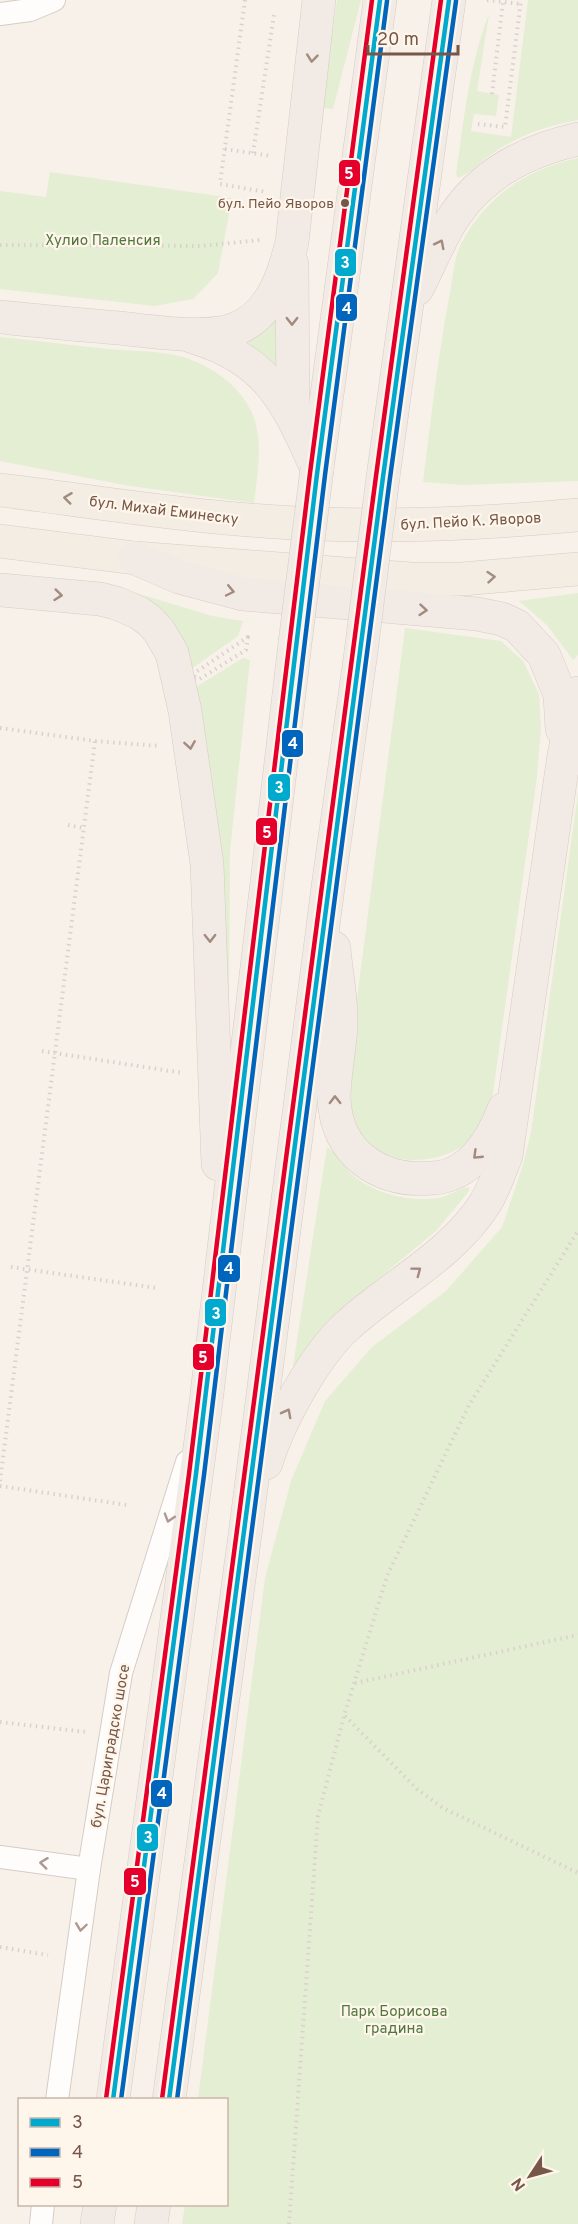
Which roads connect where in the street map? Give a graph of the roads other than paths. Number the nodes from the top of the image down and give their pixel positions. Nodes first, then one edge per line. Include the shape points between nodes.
1 (54, 0) edge
2 (319, 0) edge
3 (380, 0) edge
4 (449, 0) edge
5 (0, 14) edge
6 (578, 139) edge
7 (281, 241) junction
8 (404, 315) junction
9 (0, 317) edge
10 (186, 335) junction
11 (293, 415) junction
12 (317, 469) junction
13 (0, 490) edge
14 (578, 515) edge
15 (329, 524) joint
16 (0, 541) edge
17 (135, 558) junction
18 (578, 569) edge
19 (0, 590) edge
20 (578, 693) edge
21 (564, 755) junction
22 (328, 887) junction
23 (520, 1066) junction
24 (222, 1266) junction
25 (206, 1402) junction
26 (246, 1527) junction
27 (0, 1857) edge
28 (89, 1869) junction
29 (57, 2098) edge
30 (113, 2098) edge
31 (169, 2098) edge
32 (43, 2206) edge
33 (100, 2206) edge
34 (154, 2206) edge
35 (40, 2224) edge
36 (97, 2224) edge
37 (151, 2224) edge

1 - 5 street
2 -> 7 highway
3 - 12 highway, бул. Цариградско шосе
4 - 8 highway
8 -> 6 highway via 454,215 479,187 523,157
7 - 10 highway via 285,270 265,307 237,329
7 -> 11 highway
8 - 22 highway, bridge
9 - 10 highway
10 - 11 highway via 217,344 254,366
11 - 12 highway
12 - 24 highway, бул. Цариградско шосе, bridge
15 -> 13 main road, бул. Михай Еминеску via 218,518
14 - 15 main road, бул. Пейо К. Яворов via 493,523
16 - 17 main road
17 -> 18 main road via 411,579 462,579
17 -> 21 highway via 179,577 243,594 502,619 517,626 544,655 560,695
19 -> 24 highway via 117,603 150,621 172,653 185,711 207,864
20 - 21 highway
21 - 23 highway
23 -> 22 highway via 496,1131 479,1155 459,1169 440,1178 398,1178 364,1160 342,1136 336,1119 334,1096 341,1023
22 - 26 highway
26 -> 23 highway via 271,1447 321,1357 345,1327 445,1250 486,1202 506,1156
24 - 25 highway, бул. Цариградско шосе
25 -> 28 street, бул. Цариградско шосе via 122,1673
25 - 30 highway, бул. Цариградско шосе
26 - 31 highway
28 -> 27 street
28 -> 29 street, бул. Цариградско шосе
32 - 35 street
33 - 36 highway
34 - 37 highway

